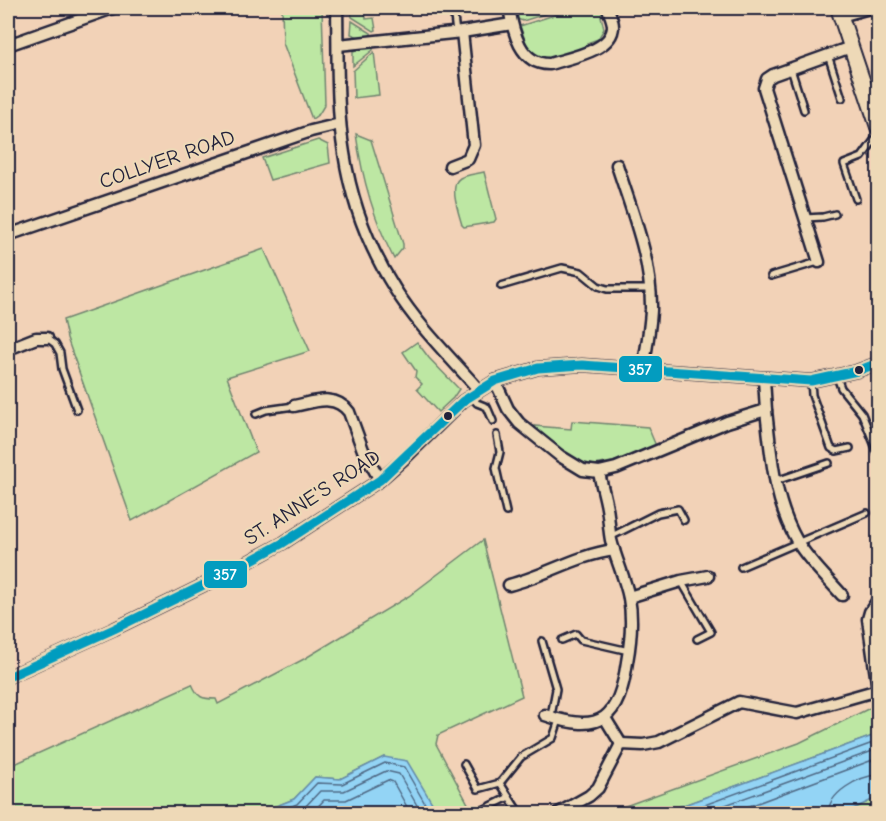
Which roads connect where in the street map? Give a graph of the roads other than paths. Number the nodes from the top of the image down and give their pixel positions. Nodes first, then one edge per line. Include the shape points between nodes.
1 (113, 8) edge
2 (337, 8) edge
3 (453, 8) edge
4 (509, 8) edge
5 (608, 8) edge
6 (870, 8) edge
7 (839, 12) edge
8 (512, 24) junction
9 (459, 32) junction
10 (8, 45) edge
11 (338, 45) junction
12 (851, 47) junction
13 (828, 55) junction
14 (791, 69) junction
15 (842, 98) dead end
16 (804, 110) dead end
17 (340, 124) junction
18 (879, 127) edge
19 (879, 136) edge
20 (617, 165) dead end
21 (450, 166) dead end
22 (856, 199) dead end
23 (835, 214) dead end
24 (805, 218) junction
25 (8, 234) edge
26 (819, 262) joint
27 (771, 276) dead end
28 (501, 286) dead end
29 (651, 289) junction
30 (47, 338) joint
31 (8, 348) edge
32 (879, 363) edge
33 (643, 370) junction
34 (837, 377) junction
35 (764, 379) junction
36 (495, 381) junction
37 (811, 381) junction
38 (475, 393) junction
39 (294, 406) joint
40 (76, 410) dead end
41 (766, 410) junction
42 (256, 414) dead end
43 (493, 421) dead end
44 (496, 435) dead end
45 (850, 448) dead end
46 (879, 453) edge
47 (829, 463) dead end
48 (598, 472) junction
49 (380, 480) junction
50 (775, 481) junction
51 (506, 512) dead end
52 (867, 513) dead end
53 (684, 520) dead end
54 (610, 537) junction
55 (798, 543) junction
56 (614, 550) junction
57 (741, 567) dead end
58 (708, 576) dead end
59 (681, 581) junction
60 (509, 585) dead end
61 (842, 595) dead end
62 (629, 597) junction
63 (879, 600) edge
64 (697, 639) dead end
65 (562, 640) dead end
66 (542, 641) dead end
67 (629, 651) junction
68 (8, 677) edge
69 (878, 690) edge
70 (551, 718) junction
71 (605, 718) junction
72 (621, 744) junction
73 (464, 764) dead end
74 (500, 783) junction
75 (509, 797) junction
76 (485, 810) dead end
77 (518, 811) dead end
78 (557, 813) edge

1 - 10 street
2 - 11 street
3 - 9 lane
4 - 8 street
5 - 8 street via 613,25 603,46 550,64 538,64 526,56
6 - 7 street
7 - 12 street
8 - 9 street
9 - 11 street
9 - 21 street via 474,145 468,159
11 - 17 street
12 - 13 street
12 - 18 street
13 - 14 street
13 - 15 lane
14 - 16 lane
14 - 24 street via 773,75 764,88
17 - 25 street, COLLYER ROAD via 311,130
17 - 38 street via 354,197 382,266 413,315
19 - 22 lane via 862,157 844,164
20 - 29 street via 646,258
23 - 24 lane
24 - 26 street
26 - 27 lane
28 - 29 lane via 562,268 581,272 607,289
29 - 33 street
30 - 31 street
30 - 40 lane via 60,353
32 - 34 street, ST. ANNE'S ROAD
33 - 35 street, ST. ANNE'S ROAD
33 - 36 street, ST. ANNE'S ROAD via 557,365
34 - 37 street, ST. ANNE'S ROAD
34 - 46 lane via 862,414
35 - 37 street, ST. ANNE'S ROAD
35 - 41 street
36 - 38 street, ST. ANNE'S ROAD
36 - 48 street via 512,415 537,440 574,466
37 - 45 lane via 812,395 831,448
38 - 43 lane via 477,403 487,406
38 - 49 street, ST. ANNE'S ROAD
39 - 42 lane
39 - 49 street via 337,401 349,412 363,450
41 - 48 street
41 - 50 street
44 - 51 lane via 500,452 496,468
47 - 50 lane
48 - 54 street
49 - 68 street, ST. ANNE'S ROAD via 323,519 228,573
50 - 55 street
52 - 55 lane
53 - 54 lane via 678,509 658,513
54 - 56 street
55 - 57 lane
55 - 61 street
56 - 60 street via 597,552
56 - 62 street
58 - 59 street
59 - 62 street
59 - 64 lane via 711,632
62 - 67 street
63 - 69 street via 868,619
65 - 67 lane via 576,634 581,640
66 - 70 lane via 556,689
67 - 71 street via 622,693
69 - 72 street via 797,713 746,702 731,704 651,744
70 - 71 street via 582,724
70 - 74 lane via 553,738 521,757
71 - 72 street
72 - 78 street via 598,788
73 - 74 lane via 478,789
74 - 75 lane
75 - 76 lane
75 - 77 lane

